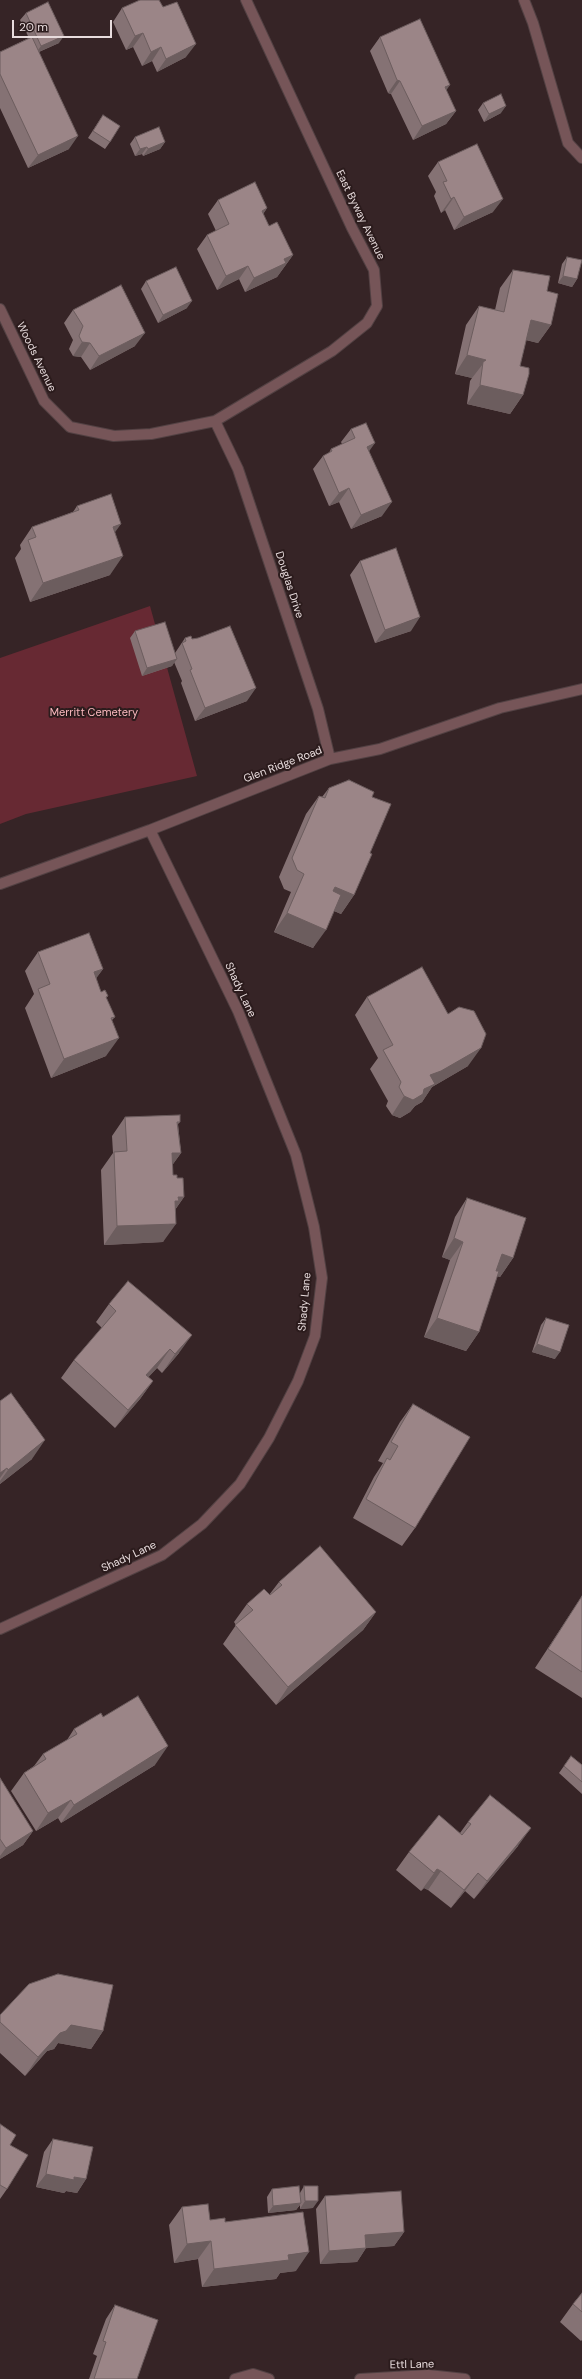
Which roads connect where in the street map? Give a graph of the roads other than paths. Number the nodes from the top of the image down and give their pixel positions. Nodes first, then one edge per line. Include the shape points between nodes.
1 (246, 0) edge
2 (524, 0) edge
3 (582, 158) edge
4 (0, 309) edge
5 (215, 421) junction
6 (582, 689) edge
7 (330, 759) junction
8 (150, 830) junction
9 (0, 884) edge
10 (0, 1630) edge
11 (235, 2379) edge
12 (269, 2379) edge
13 (360, 2379) edge
14 (465, 2379) edge

1 - 5 street, East Byway Avenue via 374,270 377,306 367,323 332,352
2 - 3 street via 568,143
4 - 5 street, Woods Avenue via 44,401 70,427 114,436 151,434
5 - 7 street, Douglas Drive via 238,469 318,709
6 - 7 street, Glen Ridge Road via 500,708 380,749
7 - 8 street, Glen Ridge Road
8 - 9 street, Glen Ridge Road
8 - 10 street, Shady Lane via 238,1011 296,1155 314,1227 322,1278 315,1336 298,1381 269,1438 240,1484 202,1524 162,1555
11 - 12 street via 253,2374
13 - 14 street, Ettl Lane via 428,2375

